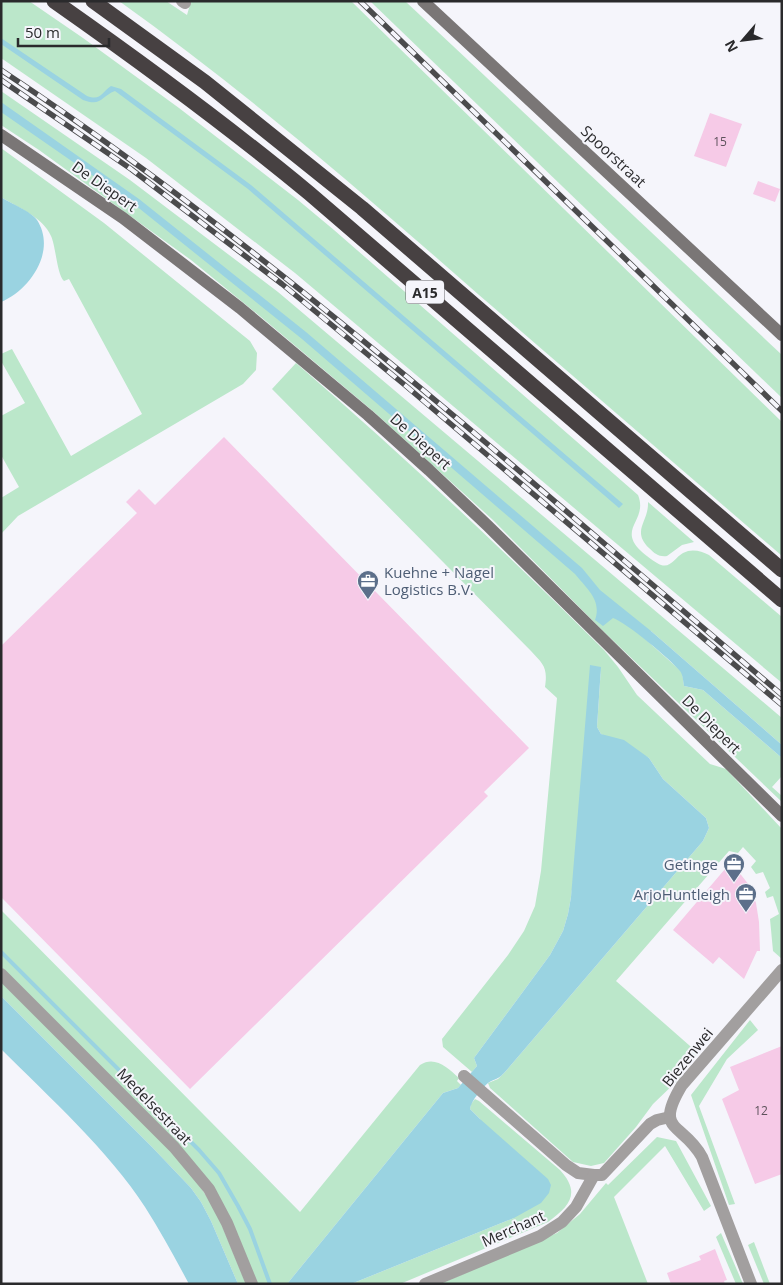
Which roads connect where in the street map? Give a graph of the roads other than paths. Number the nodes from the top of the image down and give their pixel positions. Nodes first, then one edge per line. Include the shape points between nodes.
1 (54, 1) edge
2 (93, 1) edge
3 (423, 1) edge
4 (1, 134) edge
5 (782, 335) edge
6 (782, 570) edge
7 (782, 600) edge
8 (782, 816) edge
9 (782, 970) edge
10 (1, 974) edge
11 (464, 1076) dead end
12 (670, 1117) junction
13 (594, 1175) junction
14 (252, 1284) edge
15 (425, 1284) edge
16 (751, 1284) edge

1 - 7 highway, A15 via 168,82 309,193
2 - 6 highway, A15 via 204,82 362,208
3 - 5 main road, Spoorstraat
4 - 8 main road, De Diepert via 123,218 240,308 368,415 488,526
9 - 12 street, Biezenwei via 682,1085 671,1105
10 - 14 street, Medelsestraat via 174,1147 209,1189
11 - 13 street via 566,1165 578,1173
12 - 13 street, Merchant via 650,1124 602,1175
12 - 16 street via 676,1129 702,1157
13 - 15 street, Merchant via 576,1207 562,1222 540,1236

